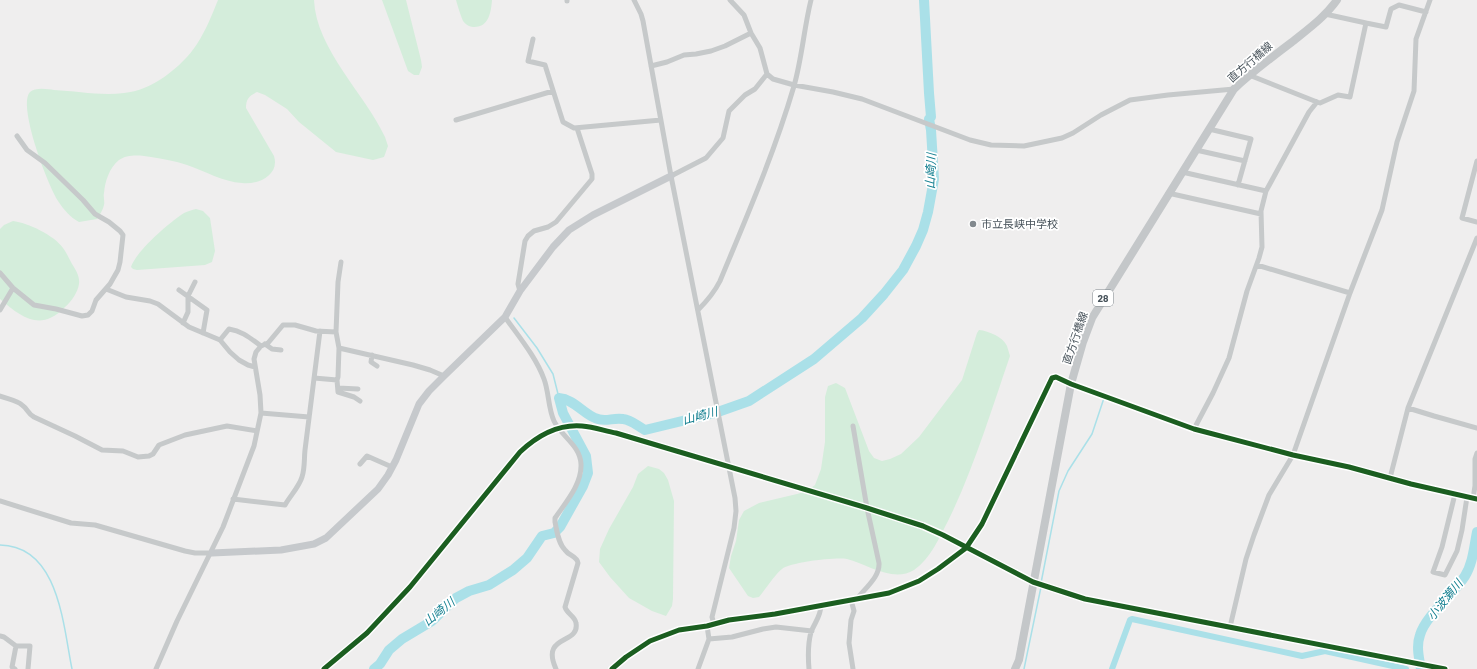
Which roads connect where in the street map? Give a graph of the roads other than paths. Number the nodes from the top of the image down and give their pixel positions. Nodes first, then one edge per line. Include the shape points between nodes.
1 (634, 0) edge
2 (730, 0) edge
3 (812, 0) edge
4 (1337, 0) edge
5 (1430, 0) edge
6 (1426, 12) junction
7 (1325, 14) junction
8 (1366, 22) junction
9 (751, 33) junction
10 (533, 39) dead end
11 (651, 66) junction
12 (767, 74) junction
13 (1249, 75) junction
14 (794, 86) junction
15 (1234, 89) junction
16 (553, 90) junction
17 (1316, 102) junction
18 (456, 120) dead end
19 (661, 120) junction
20 (577, 128) junction
21 (1209, 129) junction
22 (16, 136) dead end
23 (1196, 150) junction
24 (1477, 160) edge
25 (1245, 161) junction
26 (1182, 172) junction
27 (671, 176) junction
28 (1238, 184) junction
29 (1266, 191) junction
30 (1168, 193) junction
31 (1261, 214) junction
32 (1477, 222) edge
33 (1477, 238) edge
34 (341, 262) dead end
35 (1257, 265) junction
36 (0, 273) edge
37 (195, 282) dead end
38 (13, 288) junction
39 (106, 289) junction
40 (179, 290) dead end
41 (520, 291) junction
42 (1350, 293) junction
43 (188, 296) junction
44 (0, 310) edge
45 (698, 310) junction
46 (505, 317) junction
47 (183, 323) junction
48 (320, 331) junction
49 (336, 332) junction
50 (203, 333) junction
51 (220, 340) junction
52 (263, 345) junction
53 (339, 348) junction
54 (282, 350) dead end
55 (372, 355) junction
56 (377, 366) dead end
57 (255, 367) junction
58 (444, 376) junction
59 (314, 378) junction
60 (337, 380) junction
61 (1071, 384) junction
62 (338, 388) junction
63 (358, 389) dead end
64 (0, 396) edge
65 (360, 401) dead end
66 (1408, 408) junction
67 (261, 413) junction
68 (309, 417) junction
69 (853, 426) dead end
70 (560, 428) junction
71 (1477, 428) edge
72 (1194, 429) junction
73 (257, 431) junction
74 (1477, 453) edge
75 (1293, 455) junction
76 (360, 464) dead end
77 (392, 467) junction
78 (728, 467) junction
79 (1390, 478) junction
80 (1455, 494) junction
81 (1473, 498) edge
82 (233, 499) junction
83 (0, 501) edge
84 (867, 508) junction
85 (966, 548) junction
86 (212, 553) junction
87 (1033, 582) junction
88 (857, 599) junction
89 (850, 600) junction
90 (821, 605) junction
91 (714, 624) junction
92 (707, 626) junction
93 (1230, 627) junction
94 (812, 631) junction
95 (0, 636) edge
96 (709, 639) junction
97 (16, 646) junction
98 (15, 669) edge
99 (28, 669) edge
100 (156, 669) edge
101 (324, 669) edge
102 (556, 669) edge
103 (612, 669) edge
104 (698, 669) edge
105 (809, 669) edge
106 (853, 669) edge
107 (1015, 669) edge
108 (1445, 669) edge

1 - 11 street via 641,14
2 - 9 street via 744,15
3 - 14 street
4 - 7 main road, 直方行橋線 / 28
5 - 6 street
6 - 8 street via 1399,5 1391,9 1386,27
6 - 42 street via 1416,39 1414,91 1397,142 1382,210
7 - 8 street
7 - 13 main road, 直方行橋線 / 28
8 - 17 street via 1350,97 1338,95
9 - 11 street via 711,51 684,55
9 - 12 street via 760,48
10 - 16 street via 528,61 545,65
11 - 19 street
12 - 14 street via 773,79
12 - 27 street via 755,89 729,111 723,138 710,154
13 - 15 main road, 直方行橋線 / 28
13 - 17 street
14 - 15 street via 862,99 970,140 1008,147 1062,138 1130,100
14 - 45 street via 770,160 720,282 714,293
15 - 21 main road, 直方行橋線 / 28
16 - 18 street
16 - 20 street via 563,122
17 - 29 street
19 - 20 street
19 - 27 street
20 - 41 street via 592,179 556,222 528,236 518,284
21 - 23 main road, 直方行橋線 / 28
21 - 25 street via 1251,139
22 - 39 street via 27,150 45,163 95,214 123,235 118,270
23 - 25 street
23 - 26 main road, 直方行橋線 / 28
24 - 32 street via 1462,218
25 - 28 street
26 - 28 street
26 - 30 main road, 直方行橋線 / 28
27 - 41 street via 593,215 569,230
27 - 45 street
28 - 29 street
29 - 31 street
30 - 31 street
30 - 61 main road, 直方行橋線 / 28 via 1092,318
31 - 35 street via 1262,247
33 - 66 street
34 - 49 street
35 - 42 street
35 - 72 street via 1247,291 1229,358
36 - 38 street
37 - 43 street
38 - 39 street via 34,305 82,316 92,311 96,300
38 - 44 street
39 - 47 street via 158,304
40 - 43 street
41 - 46 street
42 - 75 street
43 - 47 street via 188,312
43 - 50 street via 207,310
45 - 78 street
46 - 58 street
46 - 70 street via 544,378 553,419
47 - 50 street
48 - 49 street
48 - 52 street via 283,325 268,343
48 - 59 street
49 - 53 street
50 - 51 street
51 - 52 street via 229,329 238,330
51 - 57 street via 239,360
52 - 54 street
52 - 57 street via 256,352
53 - 55 street
53 - 60 street
55 - 56 street via 371,362
55 - 58 street
57 - 67 street
58 - 77 street via 419,404
59 - 60 street
59 - 68 street
60 - 62 street
61 - 72 street
61 - 85 street via 1056,377 1052,378 992,505
61 - 87 main road, 直方行橋線 / 28
62 - 63 street
62 - 65 street via 338,392
64 - 73 street via 21,403 28,414 102,450 124,451 138,457 153,454 159,445 206,430 227,426
66 - 71 street
66 - 79 street
67 - 68 street
67 - 73 street
68 - 82 street via 302,476 285,505
69 - 84 street
70 - 78 street via 589,427 616,433
70 - 101 street via 542,435 520,452 410,587 367,633
70 - 102 street via 578,451 581,469 572,494 555,518 562,547 576,558 578,563 565,608 575,620 576,627 573,635 553,648 552,656
72 - 75 street
73 - 82 street via 254,446
74 - 81 street
75 - 79 street
75 - 93 street via 1269,495 1254,535
76 - 77 street via 367,456
77 - 86 street via 378,489 353,514 326,538 314,544 281,550
78 - 84 street
78 - 91 street via 735,498 736,519 712,617
79 - 80 street
80 - 81 street
80 - 81 street via 1433,572 1445,575 1457,552
82 - 86 street
83 - 86 street via 71,523 95,525 185,551
84 - 85 street via 923,526
84 - 88 street via 880,568
85 - 87 street
85 - 88 street via 919,581 889,593
86 - 100 street
87 - 93 street via 1085,599
87 - 107 main road, 直方行橋線 / 28 via 1019,660
88 - 89 street
89 - 90 street
89 - 106 street via 854,610 849,643
90 - 91 street
90 - 94 street via 820,615
91 - 92 street
92 - 96 street
92 - 103 street via 679,630 650,641
93 - 108 street
94 - 96 street via 776,627 732,637
94 - 105 street
95 - 97 street
96 - 104 street
97 - 98 street via 12,667
97 - 99 street via 30,646

